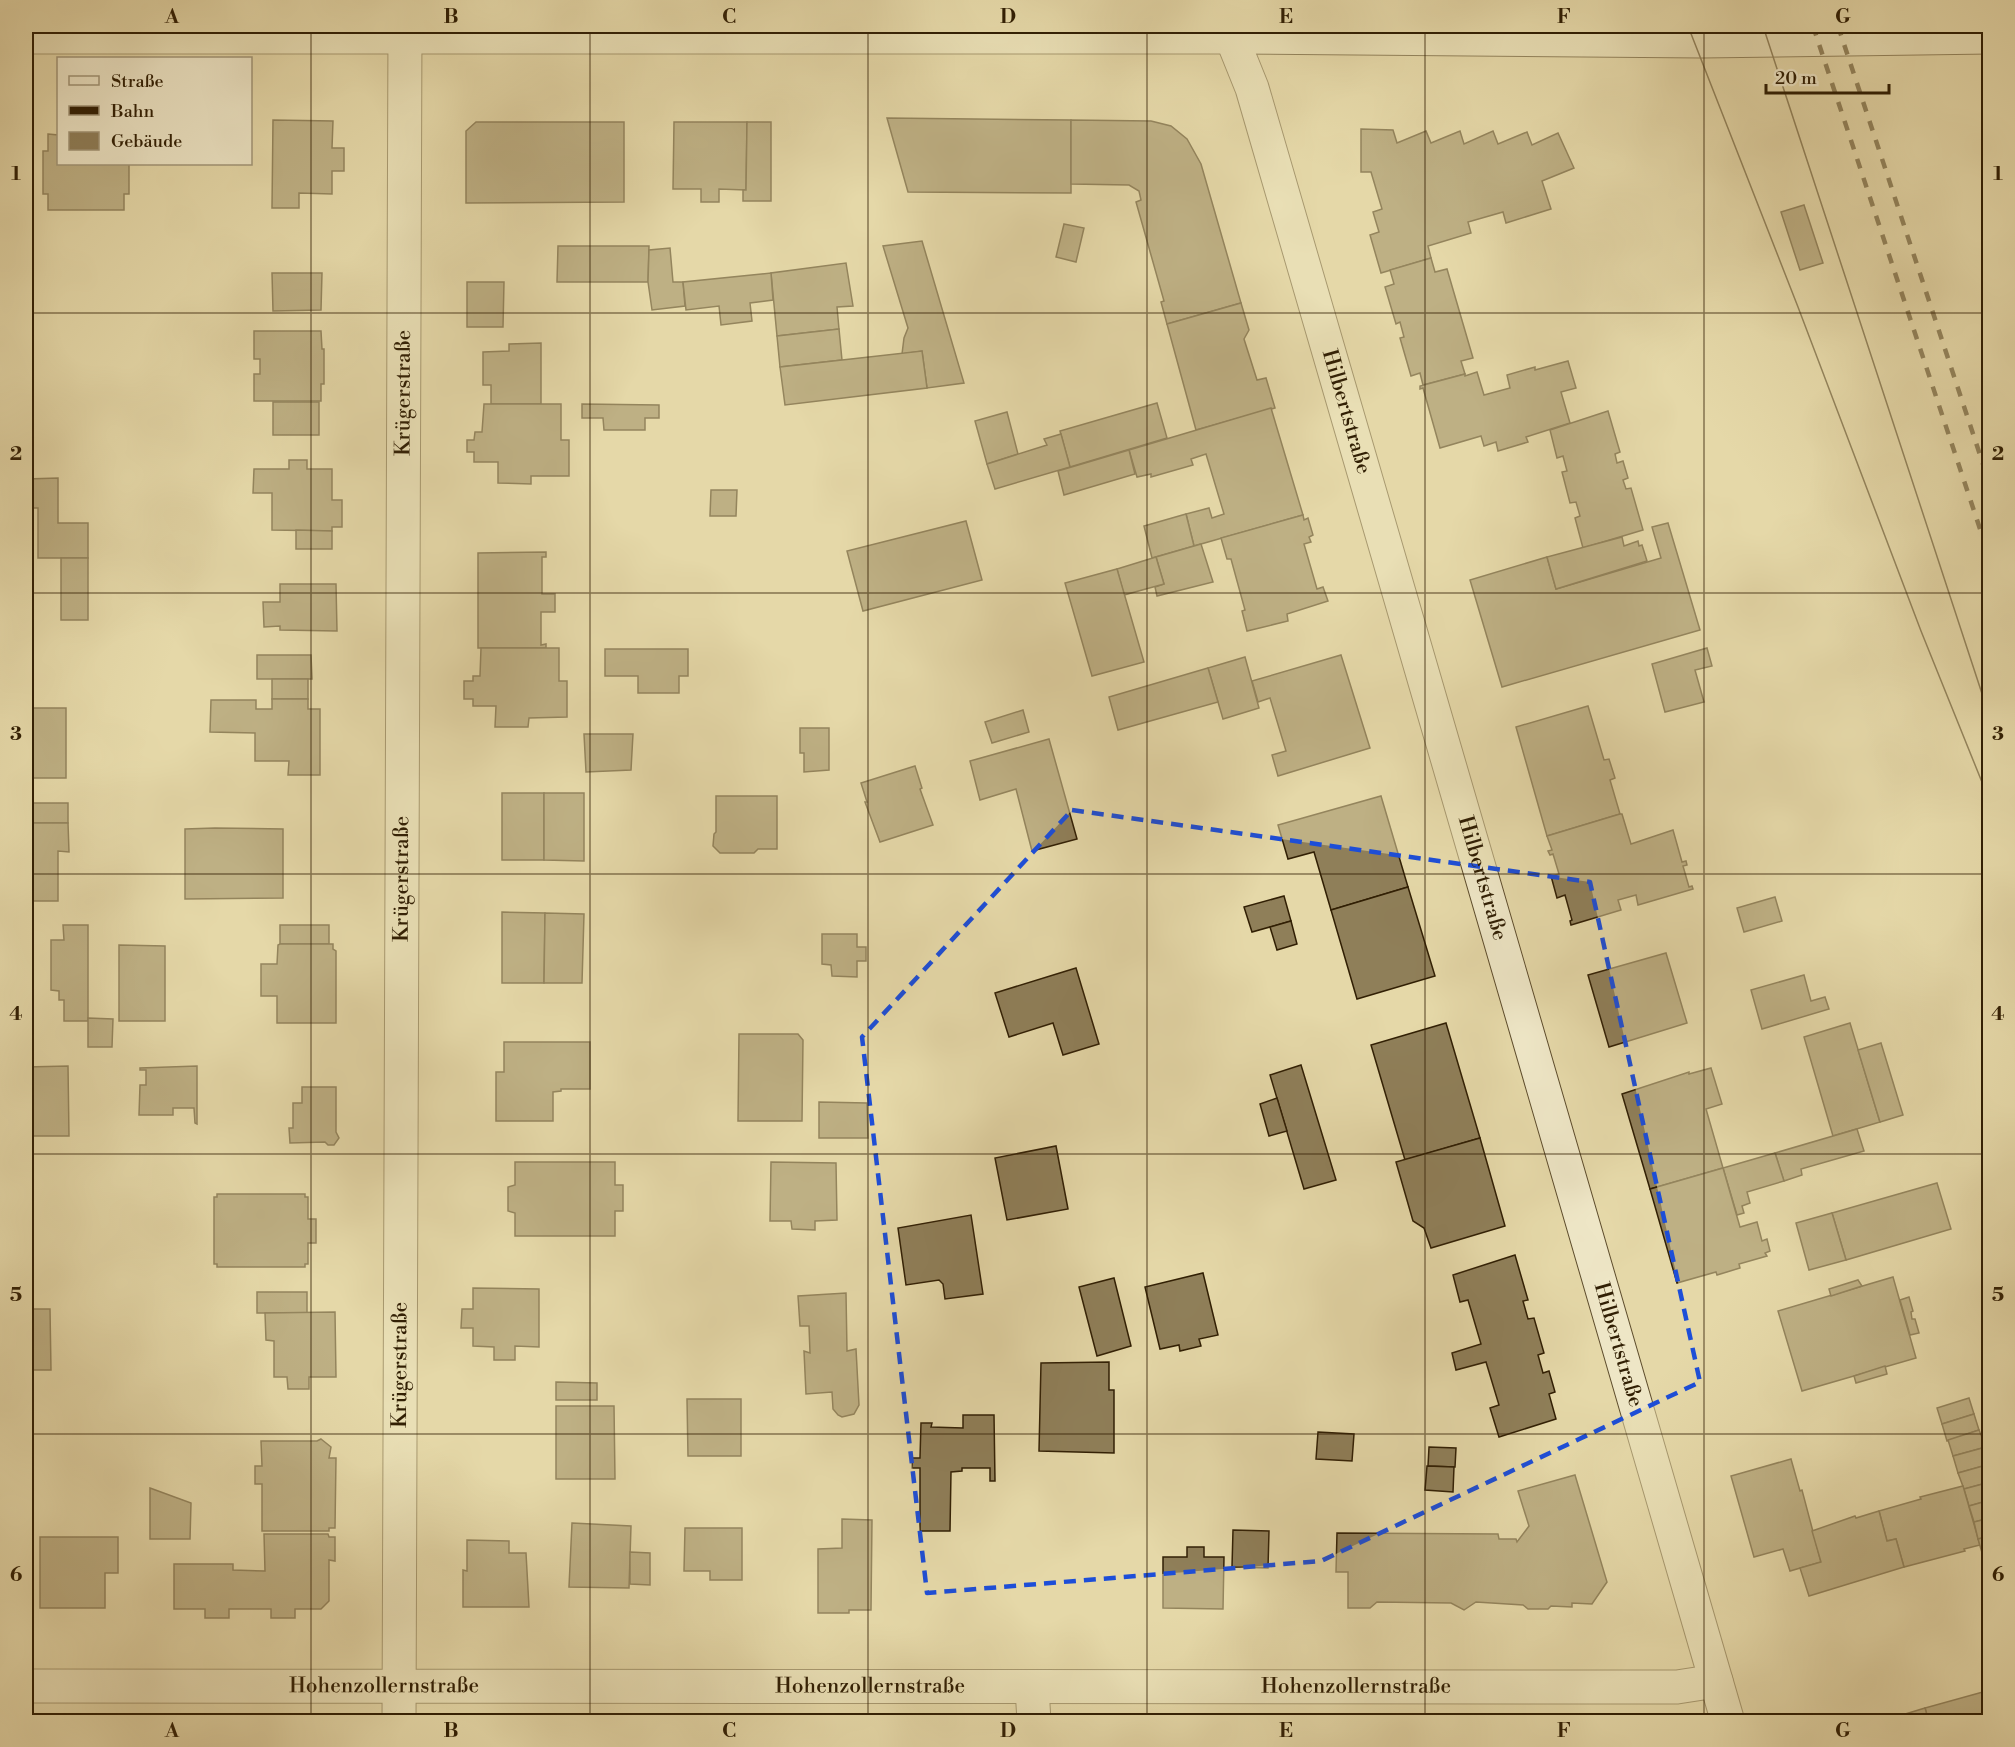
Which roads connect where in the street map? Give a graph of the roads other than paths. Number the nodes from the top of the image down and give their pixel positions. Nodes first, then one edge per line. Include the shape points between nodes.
1 (405, 31) edge
2 (1229, 31) edge
3 (26, 37) edge
4 (1989, 37) edge
5 (1716, 1681) junction
6 (26, 1686) edge
7 (399, 1686) junction
8 (1032, 1687) junction
9 (399, 1722) edge
10 (1034, 1722) edge
11 (1728, 1722) edge

1 - 2 street
1 - 3 street
1 - 7 street, Krügerstraße
2 - 4 street via 1691,41
2 - 5 street, Hilbertstraße via 1252,88
5 - 8 street, Hohenzollernstraße via 1677,1687
5 - 11 street, Hilbertstraße
6 - 7 street, Hohenzollernstraße
7 - 8 street, Hohenzollernstraße
7 - 9 street, Krügerstraße
8 - 10 street

